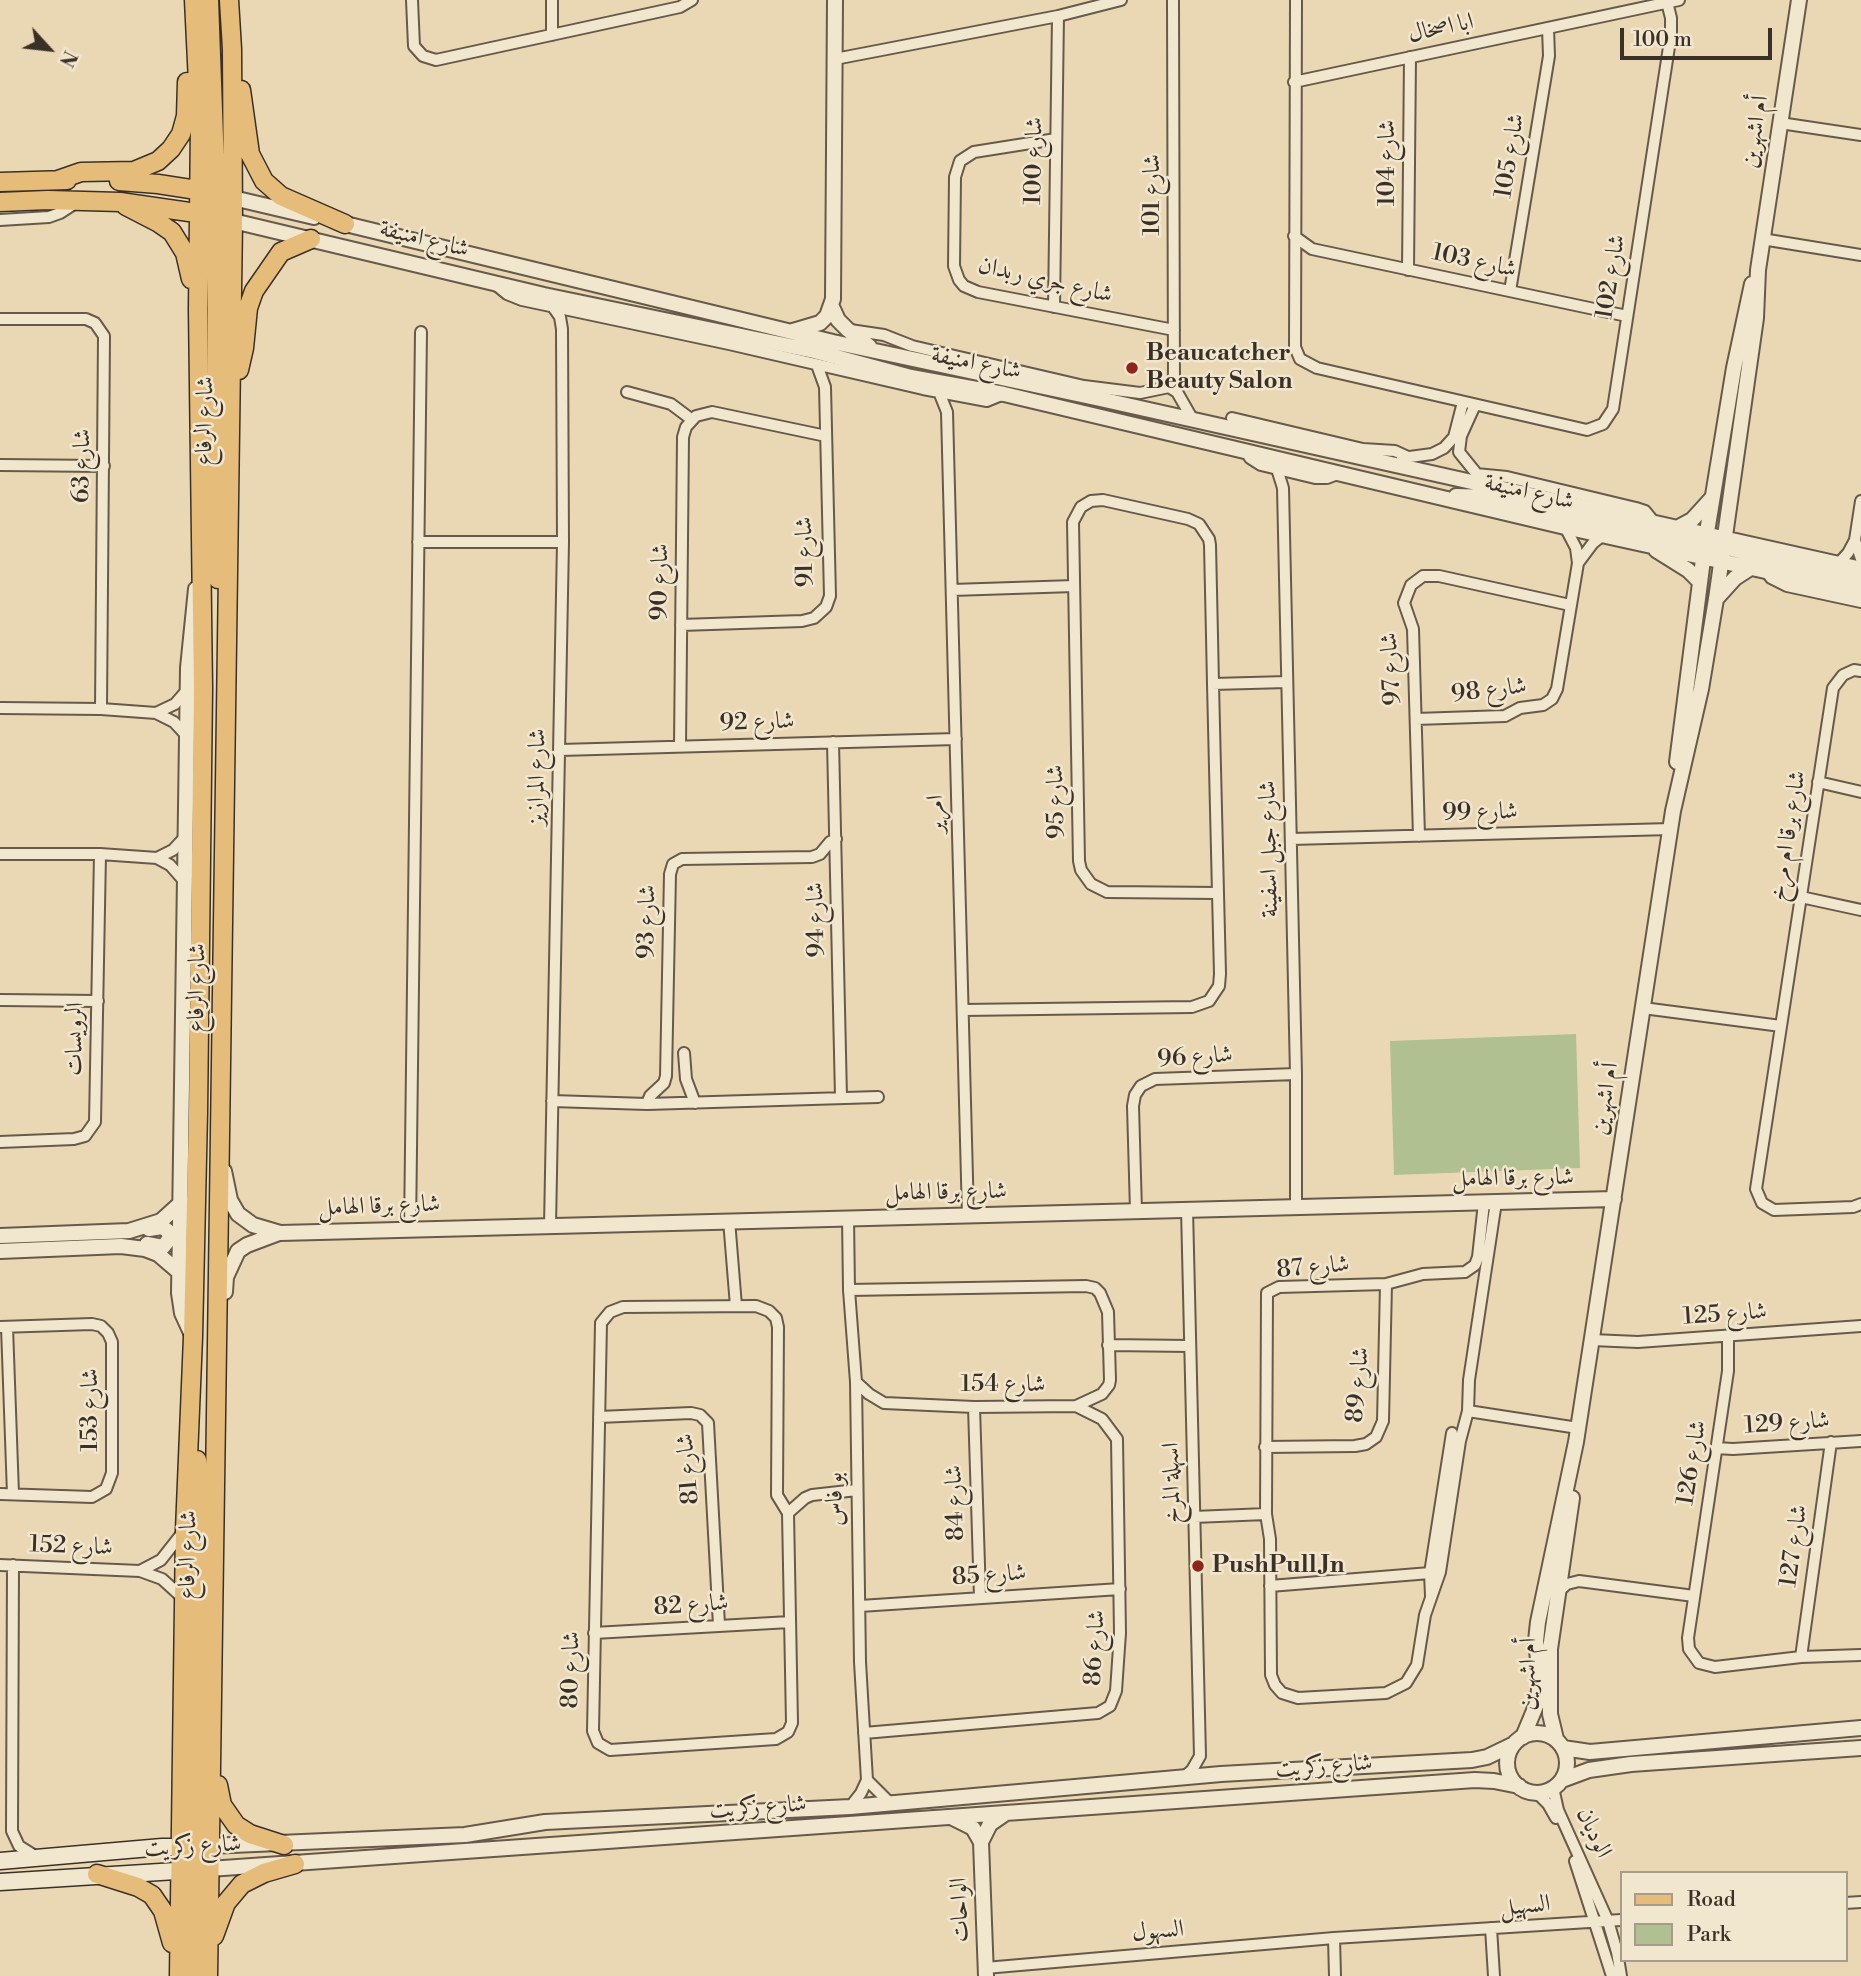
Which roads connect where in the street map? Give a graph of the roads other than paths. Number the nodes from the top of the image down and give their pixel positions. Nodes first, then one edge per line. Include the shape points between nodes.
1 (194, 0) edge
2 (209, 0) edge
3 (229, 0) edge
4 (412, 0) edge
5 (552, 0) edge
6 (692, 0) edge
7 (835, 0) edge
8 (1121, 0) edge
9 (1173, 0) edge
10 (1296, 0) edge
11 (1800, 0) edge
12 (1673, 1) edge
13 (1058, 16) junction
14 (195, 27) junction
15 (1548, 28) junction
16 (552, 35) junction
17 (232, 49) junction
18 (1410, 57) junction
19 (835, 59) junction
20 (1294, 82) junction
21 (1780, 123) junction
22 (1861, 135) edge
23 (1056, 139) junction
24 (58, 180) junction
25 (0, 182) edge
26 (216, 194) junction
27 (79, 201) junction
28 (0, 202) edge
29 (120, 202) junction
30 (198, 212) junction
31 (225, 219) junction
32 (0, 220) edge
33 (345, 224) junction
34 (1294, 236) junction
35 (311, 239) junction
36 (1762, 239) junction
37 (1312, 249) junction
38 (1861, 255) edge
39 (1294, 262) junction
40 (1409, 270) junction
41 (1758, 270) junction
42 (494, 283) junction
43 (1510, 291) junction
44 (553, 307) junction
45 (832, 307) junction
46 (1054, 307) junction
47 (198, 309) junction
48 (576, 311) junction
49 (597, 311) junction
50 (1627, 316) junction
51 (0, 319) edge
52 (562, 329) junction
53 (848, 330) junction
54 (1174, 330) junction
55 (421, 332) dead end
56 (789, 332) junction
57 (875, 350) junction
58 (817, 365) junction
59 (834, 369) junction
60 (901, 374) junction
61 (825, 387) junction
62 (923, 388) junction
63 (1174, 390) junction
64 (627, 392) dead end
65 (939, 392) junction
66 (1128, 392) junction
67 (231, 393) junction
68 (1004, 394) junction
69 (961, 396) junction
70 (1100, 398) junction
71 (1469, 404) junction
72 (947, 412) junction
73 (1727, 416) junction
74 (1232, 418) dead end
75 (691, 419) junction
76 (1193, 420) junction
77 (826, 436) junction
78 (1246, 452) junction
79 (1408, 457) junction
80 (1385, 463) junction
81 (0, 465) edge
82 (104, 466) junction
83 (1277, 469) junction
84 (1296, 473) junction
85 (1340, 473) junction
86 (1481, 479) junction
87 (1283, 488) junction
88 (1713, 497) junction
89 (1445, 498) junction
90 (1861, 501) edge
91 (1565, 527) junction
92 (1679, 527) junction
93 (1603, 536) junction
94 (1855, 540) junction
95 (418, 542) junction
96 (562, 542) junction
97 (1649, 545) junction
98 (1714, 546) junction
99 (1861, 559) edge
100 (1578, 563) junction
101 (202, 564) junction
102 (1838, 564) junction
103 (1759, 569) junction
104 (1861, 569) edge
105 (1861, 580) edge
106 (1699, 581) junction
107 (1074, 586) junction
108 (952, 590) junction
109 (1861, 592) edge
110 (1716, 599) junction
111 (1861, 602) edge
112 (1570, 605) junction
113 (681, 625) junction
114 (228, 642) junction
115 (1707, 649) junction
116 (1861, 671) edge
117 (1287, 682) junction
118 (1213, 684) junction
119 (188, 689) junction
120 (0, 708) edge
121 (101, 709) junction
122 (156, 713) junction
123 (1416, 719) junction
124 (187, 736) junction
125 (956, 739) junction
126 (833, 742) junction
127 (680, 746) junction
128 (560, 750) junction
129 (1818, 782) junction
130 (1861, 792) edge
131 (1674, 805) junction
132 (1671, 830) junction
133 (185, 836) junction
134 (1419, 836) junction
135 (836, 839) junction
136 (1291, 839) junction
137 (0, 854) edge
138 (100, 854) junction
139 (157, 858) junction
140 (184, 881) junction
141 (1218, 893) junction
142 (1801, 897) junction
143 (1861, 910) edge
144 (0, 1000) edge
145 (98, 1001) junction
146 (1643, 1009) junction
147 (963, 1010) junction
148 (1781, 1026) junction
149 (684, 1053) dead end
150 (1296, 1074) junction
151 (841, 1097) junction
152 (878, 1097) dead end
153 (552, 1101) junction
154 (695, 1102) junction
155 (647, 1104) junction
156 (0, 1142) edge
157 (220, 1150) junction
158 (1614, 1199) junction
159 (182, 1202) junction
160 (1490, 1202) junction
161 (1861, 1205) edge
162 (1296, 1208) junction
163 (1187, 1209) junction
164 (1136, 1211) junction
165 (968, 1216) junction
166 (848, 1217) junction
167 (729, 1220) junction
168 (550, 1226) junction
169 (410, 1230) junction
170 (280, 1233) junction
171 (0, 1236) edge
172 (121, 1239) junction
173 (0, 1251) edge
174 (179, 1272) junction
175 (1386, 1284) junction
176 (849, 1290) junction
177 (736, 1306) junction
178 (1861, 1326) edge
179 (4, 1327) edge
180 (1728, 1336) junction
181 (193, 1337) junction
182 (1592, 1340) junction
183 (217, 1344) junction
184 (1108, 1345) junction
185 (1190, 1346) junction
186 (856, 1382) junction
187 (1076, 1406) junction
188 (974, 1407) junction
189 (1468, 1411) junction
190 (599, 1417) junction
191 (189, 1423) junction
192 (1452, 1433) dead end
193 (1577, 1435) junction
194 (1861, 1441) edge
195 (1831, 1442) junction
196 (1265, 1447) junction
197 (1716, 1448) junction
198 (857, 1490) junction
199 (0, 1494) edge
200 (13, 1494) junction
201 (788, 1513) junction
202 (1266, 1514) junction
203 (1194, 1517) junction
204 (185, 1530) junction
205 (0, 1565) edge
206 (13, 1565) junction
207 (1563, 1565) junction
208 (140, 1571) junction
209 (1430, 1573) junction
210 (1579, 1581) junction
211 (1270, 1586) junction
212 (1120, 1589) junction
213 (1559, 1591) junction
214 (1431, 1596) junction
215 (1694, 1596) junction
216 (980, 1597) junction
217 (185, 1600) junction
218 (860, 1606) junction
219 (790, 1622) junction
220 (719, 1625) junction
221 (594, 1633) junction
222 (1861, 1655) edge
223 (1801, 1657) junction
224 (1545, 1678) junction
225 (1861, 1728) edge
226 (212, 1730) junction
227 (864, 1733) junction
228 (0, 1735) edge
229 (13, 1736) junction
230 (1519, 1741) junction
231 (1560, 1744) junction
232 (1861, 1748) edge
233 (1200, 1756) junction
234 (1221, 1774) junction
235 (1184, 1777) junction
236 (867, 1780) junction
237 (1559, 1783) junction
238 (1519, 1787) junction
239 (1536, 1793) junction
240 (891, 1804) junction
241 (850, 1807) junction
242 (1009, 1811) junction
243 (951, 1817) junction
244 (981, 1842) junction
245 (284, 1844) junction
246 (187, 1847) junction
247 (37, 1858) junction
248 (0, 1861) edge
249 (295, 1864) junction
250 (188, 1870) junction
251 (97, 1874) junction
252 (0, 1882) edge
253 (1619, 1920) edge
254 (1608, 1921) junction
255 (1594, 1922) junction
256 (1492, 1928) junction
257 (1334, 1938) junction
258 (208, 1968) edge
259 (986, 1972) edge
260 (184, 1975) edge
261 (1335, 1976) edge
262 (1494, 1976) edge
263 (1612, 1976) edge
264 (1621, 1976) edge

1 - 14 main road, شارع الرفاع
2 - 26 main road
3 - 17 main road, شارع الرفاع
4 - 16 street via 412,41 427,58 442,59
5 - 16 street
6 - 16 street via 680,7
7 - 19 street
8 - 13 street
9 - 54 street, شارع 101
10 - 20 street, شارع 102
11 - 21 street, أم اشهرين
12 - 15 street, ابا اصخال
12 - 50 street, شارع 102
13 - 19 street
13 - 23 street, شارع 100
14 - 24 main road via 186,116 172,149 134,171 81,172
14 - 26 main road, شارع الرفاع via 200,124
15 - 18 street, ابا اصخال
15 - 43 street, شارع 105 via 1549,56
17 - 26 main road, شارع الرفاع
17 - 33 main road via 250,154 259,175 281,196
18 - 20 street, ابا اصخال
18 - 40 street, شارع 104
19 - 45 street
20 - 34 street, شارع 102
21 - 22 street
21 - 36 street, أم اشهرين
23 - 46 street, شارع 100
23 - 46 street, شارع جري ربدان via 974,152 960,161 955,177 954,266 959,281 971,290
24 - 25 main road
24 - 26 main road, شارع امنيفة via 136,182
26 - 30 main road, شارع الرفاع
26 - 31 main road
26 - 33 street, شارع امنيفة
27 - 28 main road, شارع امنيفة
27 - 29 main road, شارع امنيفة
27 - 32 street via 49,217
29 - 30 main road, شارع امنيفة
29 - 47 main road via 178,239
30 - 31 main road, شارع امنيفة
30 - 47 main road, شارع الرفاع
31 - 35 street, شارع امنيفة
31 - 67 main road, شارع الرفاع
31 - 114 main road via 217,555
33 - 56 street, شارع امنيفة
34 - 37 street, شارع 103
34 - 39 street, شارع 102
35 - 42 street, شارع امنيفة
35 - 67 main road via 281,252 254,291
36 - 38 street
36 - 41 street, أم اشهرين
37 - 39 street
37 - 40 street, شارع 103
39 - 71 street, شارع 102 via 1295,347 1300,359 1317,368
40 - 43 street, شارع 103
41 - 73 street via 1748,298
41 - 98 street via 1756,318
42 - 44 street via 506,294
42 - 49 street, شارع امنيفة
43 - 50 street, شارع 103
44 - 48 street
44 - 52 street, شارع المرازيز
45 - 53 street
45 - 56 street via 820,323
46 - 54 street, شارع جري ربدان
47 - 101 main road, شارع الرفاع
48 - 49 street
48 - 52 street
49 - 58 street
49 - 60 street, شارع امنيفة via 814,351
50 - 71 street, شارع 102 via 1613,409 1598,427 1582,430
51 - 82 street, شارع 63 via 86,319 99,327 105,341
52 - 96 street, شارع المرازيز
53 - 57 street
53 - 66 street via 1084,386
54 - 63 street, شارع 101
55 - 95 street
56 - 57 street, شارع امنيفة
57 - 70 street, شارع امنيفة
58 - 59 street
58 - 61 street, شارع 91
59 - 61 street, شارع 91
59 - 62 street
60 - 62 street
60 - 68 street, شارع امنيفة
61 - 77 street, شارع 91
62 - 65 street
63 - 66 street
63 - 76 street
64 - 75 street via 671,404
65 - 69 street
65 - 72 street, امرير
66 - 70 street
67 - 114 main road, شارع الرفاع
68 - 69 street via 987,401
68 - 78 street, شارع امنيفة
69 - 72 street
70 - 76 street, شارع امنيفة
71 - 79 street via 1450,443 1432,454
71 - 86 street via 1459,452
72 - 108 street, امرير
73 - 88 street
73 - 98 street via 1730,450
74 - 79 street
75 - 77 street via 712,412
75 - 113 street, شارع 90 via 683,437
76 - 80 street, شارع امنيفة
77 - 113 street, شارع 91 via 830,596 823,611 802,621
78 - 83 street via 1255,462
78 - 85 street, شارع امنيفة
79 - 80 street
80 - 86 street, شارع امنيفة
81 - 82 street
82 - 121 street, شارع 63
83 - 84 street
83 - 87 street, شارع جبل اسفينة
84 - 85 street via 1322,479
84 - 87 street
85 - 89 street, شارع امنيفة
86 - 92 street, شارع امنيفة
87 - 117 street, شارع جبل اسفينة
88 - 92 street
88 - 98 street
89 - 91 street, شارع امنيفة
89 - 98 street via 1491,497
90 - 94 street
91 - 93 street, شارع امنيفة
91 - 100 street, شارع 98
92 - 98 street, شارع امنيفة
93 - 97 street, شارع امنيفة
93 - 100 street
94 - 99 street
94 - 102 street
95 - 96 street
95 - 169 street
96 - 128 street, شارع المرازيز
97 - 98 street, شارع امنيفة
97 - 106 street
98 - 102 street, شارع امنيفة
98 - 103 street, شارع امنيفة
98 - 105 street
98 - 106 street, أم اشهرين
98 - 110 street, أم اشهرين
98 - 115 street via 1703,624
100 - 112 street, شارع 98
101 - 119 street, شارع الرفاع via 191,626
101 - 181 main road, شارع الرفاع
102 - 104 street, شارع امنيفة
103 - 109 street, شارع امنيفة
103 - 110 street via 1735,578
103 - 111 street via 1787,586
106 - 131 street, أم اشهرين
107 - 108 street
107 - 118 street, شارع 95 via 1073,522 1086,503 1103,500 1199,524 1210,545
107 - 141 street, شارع 95 via 1081,870 1091,884 1107,892
108 - 125 street, امرير
110 - 115 street, أم اشهرين
112 - 123 street, شارع 98 via 1557,689 1548,703 1520,708 1506,716
112 - 123 street, شارع 97 via 1439,576 1416,580 1404,603 1413,629
113 - 127 street, شارع 90
114 - 157 main road, شارع الرفاع
115 - 131 street, أم اشهرين
116 - 129 street, شارع برقا ام مرخ via 1843,675 1833,688
117 - 118 street
117 - 136 street, شارع جبل اسفينة
118 - 141 street, شارع 95
119 - 122 street via 175,704
119 - 124 street, شارع الرفاع
120 - 121 street
121 - 122 street
122 - 124 street
123 - 134 street, شارع 97
124 - 133 street, شارع الرفاع
125 - 126 street, شارع 92
125 - 147 street, امرير
126 - 127 street, شارع 92
126 - 135 street, شارع 94
127 - 128 street, شارع 92
128 - 153 street, شارع المرازيز
129 - 130 street
129 - 142 street, شارع برقا ام مرخ
131 - 132 street, أم اشهرين
132 - 134 street, شارع 99
132 - 146 street, أم اشهرين
133 - 139 street via 173,850
133 - 140 street, شارع الرفاع
134 - 136 street, شارع 99
135 - 151 street, شارع 94
135 - 155 street, شارع 93 via 812,857 682,859 673,864 666,1080
136 - 150 street, شارع جبل اسفينة
137 - 138 street
138 - 139 street
138 - 145 street, الرويسات
139 - 140 street
140 - 159 street, شارع الرفاع
141 - 147 street, شارع 95 via 1220,980 1213,997 1203,1004
142 - 143 street
142 - 148 street, شارع برقا ام مرخ
144 - 145 street
145 - 156 street, الرويسات via 93,1127 74,1139
146 - 148 street
146 - 158 street, أم اشهرين
147 - 165 street, امرير
148 - 161 street, شارع برقا ام مرخ via 1757,1185 1759,1199 1779,1210
149 - 154 street via 686,1079
150 - 162 street, شارع جبل اسفينة
150 - 164 street, شارع 96 via 1156,1079 1141,1086 1133,1106
151 - 152 street
151 - 154 street
153 - 155 street
153 - 168 street, شارع المرازيز
154 - 155 street
157 - 170 street, شارع برقا الهامل via 230,1200 238,1214 253,1225
157 - 183 main road, شارع الرفاع
158 - 160 street, شارع برقا الهامل
158 - 182 street, أم اشهرين
159 - 172 street via 161,1220
159 - 174 street, شارع الرفاع
160 - 162 street, شارع برقا الهامل
160 - 175 street, شارع 87 via 1472,1268 1461,1273 1415,1275
160 - 189 street, شارع 87
162 - 163 street, شارع برقا الهامل
163 - 164 street, شارع برقا الهامل
163 - 185 street, اسهلة المرخ
164 - 165 street, شارع برقا الهامل
165 - 166 street, شارع برقا الهامل
166 - 167 street, شارع برقا الهامل
166 - 176 street, بو فاس
167 - 168 street, شارع برقا الهامل
167 - 177 street
168 - 169 street, شارع برقا الهامل
169 - 170 street, شارع برقا الهامل
170 - 183 street, شارع برقا الهامل via 247,1245 231,1263
171 - 172 street
172 - 173 street
172 - 174 street via 158,1254
174 - 181 street, شارع الرفاع via 182,1313
175 - 196 street, شارع 89 via 1379,1432 1361,1446
175 - 196 street, شارع 87 via 1279,1287 1267,1293
176 - 184 street via 1091,1287 1108,1307
176 - 186 street, بو فاس
177 - 190 street, شارع 80 via 623,1307 610,1312 600,1328
177 - 201 street, شارع 80 via 765,1308 777,1322 777,1495
178 - 180 street, شارع 125
179 - 200 street
179 - 200 street, شارع 153 via 92,1324 105,1329 112,1342 110,1484 92,1497
180 - 182 street, شارع 125
180 - 197 street, شارع 126 via 1729,1361
181 - 191 main road, شارع الرفاع
182 - 193 street, أم اشهرين
183 - 226 main road, شارع الرفاع
184 - 185 street
184 - 187 street, شارع 154 via 1110,1380 1102,1394
185 - 203 street, اسهلة المرخ
186 - 188 street, شارع 154 via 884,1403
186 - 198 street, بو فاس
187 - 188 street, شارع 154
187 - 212 street, شارع 86 via 1102,1419 1117,1439
188 - 216 street, شارع 84
189 - 193 street
189 - 214 street, شارع 87 via 1440,1572
190 - 220 street, شارع 81 via 691,1413 708,1423
190 - 221 street, شارع 80
191 - 204 main road, شارع الرفاع
191 - 246 main road via 200,1501 193,1804
192 - 209 street, شارع 87
193 - 207 street, أم اشهرين
193 - 224 street, أم اشهرين via 1538,1622 1536,1641
194 - 195 street, شارع 129
195 - 197 street, شارع 129
195 - 223 street, شارع 127
196 - 202 street, شارع 87
197 - 215 street, شارع 126
198 - 201 street via 805,1497
198 - 218 street, بو فاس
199 - 200 street, شارع 153
201 - 219 street, شارع 80
202 - 203 street
202 - 211 street, شارع 87
203 - 233 street, اسهلة المرخ
204 - 208 street, شارع 152 via 161,1560
204 - 217 main road, شارع الرفاع
205 - 206 street, شارع 152
206 - 208 street, شارع 152
206 - 229 street
207 - 210 street
207 - 213 street, أم اشهرين
208 - 217 street, شارع 152 via 167,1582
209 - 211 street
209 - 214 street, شارع 87
210 - 213 street
210 - 215 street
211 - 214 street, شارع 87 via 1271,1675 1282,1693 1298,1698 1386,1693 1400,1688 1417,1665
212 - 216 street, شارع 85
212 - 227 street, شارع 86 via 1116,1691 1105,1711
213 - 224 street, أم اشهرين
215 - 223 street, شارع 126 via 1688,1644 1699,1662 1715,1667
216 - 218 street, شارع 85
217 - 246 main road, شارع الرفاع
218 - 227 street, بو فاس
219 - 220 street, شارع 82
219 - 221 street, شارع 80 via 793,1718 785,1735 615,1751 602,1747 593,1731
220 - 221 street, شارع 82
222 - 223 street, شارع 126
224 - 230 street, أم اشهرين
224 - 231 street, أم اشهرين
225 - 231 street via 1590,1752
226 - 245 main road via 219,1798 225,1813 243,1830
226 - 246 main road, شارع الرفاع
227 - 236 street, بو فاس
228 - 229 street
229 - 247 street via 12,1831 19,1846
230 - 231 street via 1540,1733
230 - 234 street, شارع زكريت via 1472,1760
230 - 238 street via 1510,1751 1508,1766
231 - 237 street via 1567,1761
232 - 237 street via 1631,1764 1589,1770
233 - 234 street
233 - 235 street
234 - 235 street, شارع زكريت
235 - 240 street, شارع زكريت
236 - 240 street
236 - 241 street
237 - 239 street
237 - 254 street, الوديان via 1554,1792 1558,1810
238 - 239 street
238 - 242 street, شارع زكريت via 1475,1780
239 - 255 street, الوديان via 1552,1810 1578,1869
240 - 241 street, شارع زكريت
241 - 245 street, شارع زكريت via 545,1822 465,1835
242 - 243 street, شارع زكريت
242 - 244 street, الواحات via 990,1824
243 - 244 street, الواحات via 969,1825
243 - 249 street, شارع زكريت
244 - 259 street, الواحات
245 - 246 street, شارع زكريت
246 - 247 main road, شارع زكريت
246 - 250 main road, شارع الرفاع
246 - 250 main road via 191,1854
246 - 250 main road via 172,1851 174,1866
247 - 248 main road, شارع زكريت
249 - 250 street, شارع زكريت
249 - 258 main road via 255,1877 233,1892 217,1922
250 - 251 main road, شارع زكريت
250 - 258 main road, شارع الرفاع
250 - 260 main road, شارع الرفاع
251 - 252 main road, شارع زكريت
251 - 260 main road via 152,1895 166,1920
253 - 254 street, السهيل
254 - 255 street, السهيل
254 - 264 street, الوديان
255 - 256 street, السهيل
255 - 263 street, الوديان
256 - 257 street, السهول
256 - 262 street, السهيل
257 - 259 street, السهول
257 - 261 street

